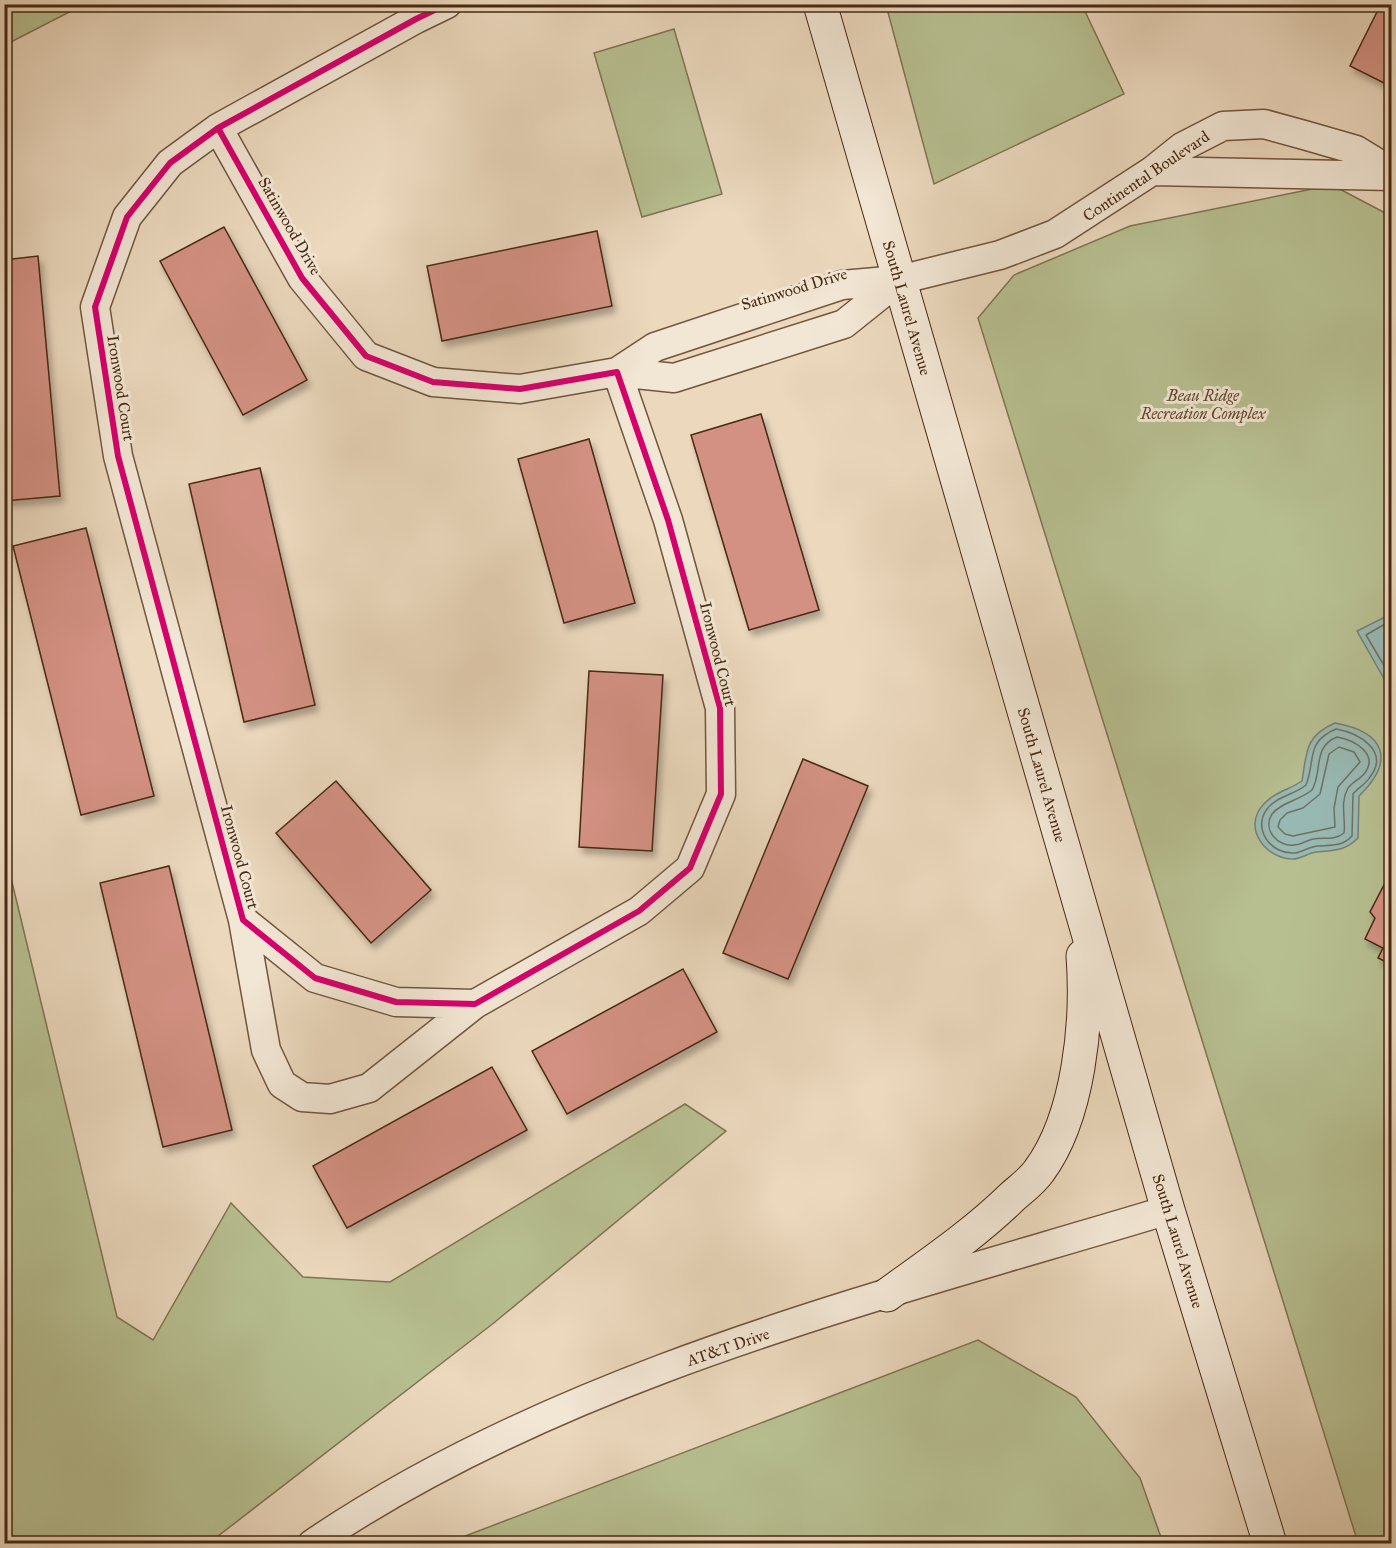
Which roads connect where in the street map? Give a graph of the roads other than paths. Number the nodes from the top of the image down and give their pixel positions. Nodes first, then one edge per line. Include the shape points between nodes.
1 (447, 4) edge
2 (820, 4) edge
3 (218, 128) junction
4 (1152, 171) junction
5 (1392, 174) edge
6 (899, 280) junction
7 (742, 318) junction
8 (753, 353) junction
9 (617, 372) junction
10 (1079, 904) junction
11 (243, 920) junction
12 (475, 1004) junction
13 (1168, 1210) junction
14 (887, 1295) junction
15 (312, 1544) edge
16 (1270, 1544) edge

1 - 3 street, Ironwood Court
2 - 6 main road, South Laurel Avenue
3 - 9 street, Satinwood Drive via 302,278 366,356 433,382 520,389
3 - 11 street, Ironwood Court via 170,164 127,217 95,307 118,456
4 - 5 street
4 - 5 street, Continental Boulevard via 1182,147 1223,126 1264,124 1356,150
4 - 6 street, Continental Boulevard via 1055,234 1000,255
6 - 7 street, Satinwood Drive via 842,285
6 - 8 street, Satinwood Drive via 844,324
6 - 10 main road, South Laurel Avenue
7 - 8 street, Satinwood Drive
7 - 9 street, Satinwood Drive via 655,347
8 - 9 street, Satinwood Drive via 674,378
9 - 12 street, Ironwood Court via 668,520 720,708 720,794 690,868 639,911
10 - 13 main road, South Laurel Avenue
10 - 14 main road via 1083,1020 1077,1070 1064,1122 1038,1171 983,1226
11 - 12 street, Ironwood Court via 315,978 396,1002
11 - 12 street, Ironwood Court via 266,1050 282,1083 302,1098 330,1099 369,1088
13 - 14 street, AT&T Drive
13 - 16 main road, South Laurel Avenue
14 - 15 street, AT&T Drive via 568,1406 470,1451 357,1514

